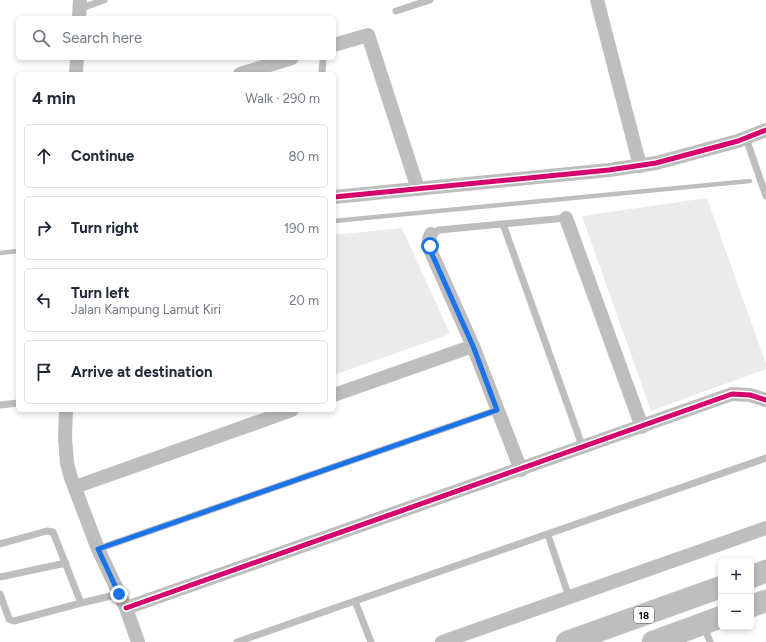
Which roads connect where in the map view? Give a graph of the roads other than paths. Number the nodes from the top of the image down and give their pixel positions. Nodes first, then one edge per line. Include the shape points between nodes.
1 (104, 0) edge
2 (430, 0) edge
3 (597, 0) edge
4 (79, 9) edge
5 (396, 11) dead end
6 (336, 44) edge
7 (77, 60) edge
8 (286, 60) edge
9 (323, 60) edge
10 (76, 72) edge
11 (252, 72) edge
12 (322, 72) edge
13 (766, 130) edge
14 (746, 138) junction
15 (640, 166) junction
16 (418, 189) junction
17 (766, 196) edge
18 (336, 197) edge
19 (566, 218) joint
20 (503, 224) junction
21 (431, 234) joint
22 (473, 346) junction
23 (336, 394) edge
24 (766, 400) edge
25 (16, 403) edge
26 (0, 405) edge
27 (497, 410) junction
28 (68, 412) edge
29 (286, 412) edge
30 (642, 427) junction
31 (583, 448) junction
32 (766, 458) edge
33 (521, 470) junction
34 (75, 487) junction
35 (766, 528) edge
36 (548, 535) junction
37 (0, 544) edge
38 (98, 549) junction
39 (66, 563) junction
40 (766, 571) edge
41 (754, 576) edge
42 (0, 577) edge
43 (718, 589) edge
44 (0, 594) edge
45 (119, 594) junction
46 (569, 597) junction
47 (355, 601) junction
48 (766, 601) edge
49 (81, 603) junction
50 (754, 605) edge
51 (126, 608) junction
52 (712, 628) edge
53 (138, 642) edge
54 (237, 642) edge
55 (370, 642) edge
56 (442, 642) edge
57 (567, 642) edge
58 (652, 642) edge

1 - 4 lane
2 - 5 lane
3 - 15 street
6 - 16 street via 368,35
7 - 10 street
8 - 11 street
9 - 12 lane
13 - 14 street
14 - 15 street via 656,164
14 - 17 lane
15 - 16 street
16 - 18 street
19 - 20 lane
19 - 30 street
20 - 21 lane via 439,230
20 - 31 lane
21 - 22 street via 431,252
22 - 23 street
22 - 27 street
24 - 30 street via 750,395 732,394
25 - 26 lane
27 - 33 street
27 - 38 lane
28 - 34 street via 65,438 67,463
29 - 34 street
30 - 31 street
31 - 33 street
32 - 36 lane
33 - 51 street
34 - 38 street
35 - 46 street
36 - 46 lane
36 - 47 lane
37 - 39 lane via 47,531 53,532
38 - 45 street
39 - 42 lane
39 - 49 lane
40 - 41 main road
43 - 57 main road, 18
44 - 49 lane via 9,619 14,621
45 - 49 lane
45 - 51 street
46 - 56 street
47 - 54 lane
47 - 55 lane
48 - 50 main road
51 - 53 street
52 - 58 main road

